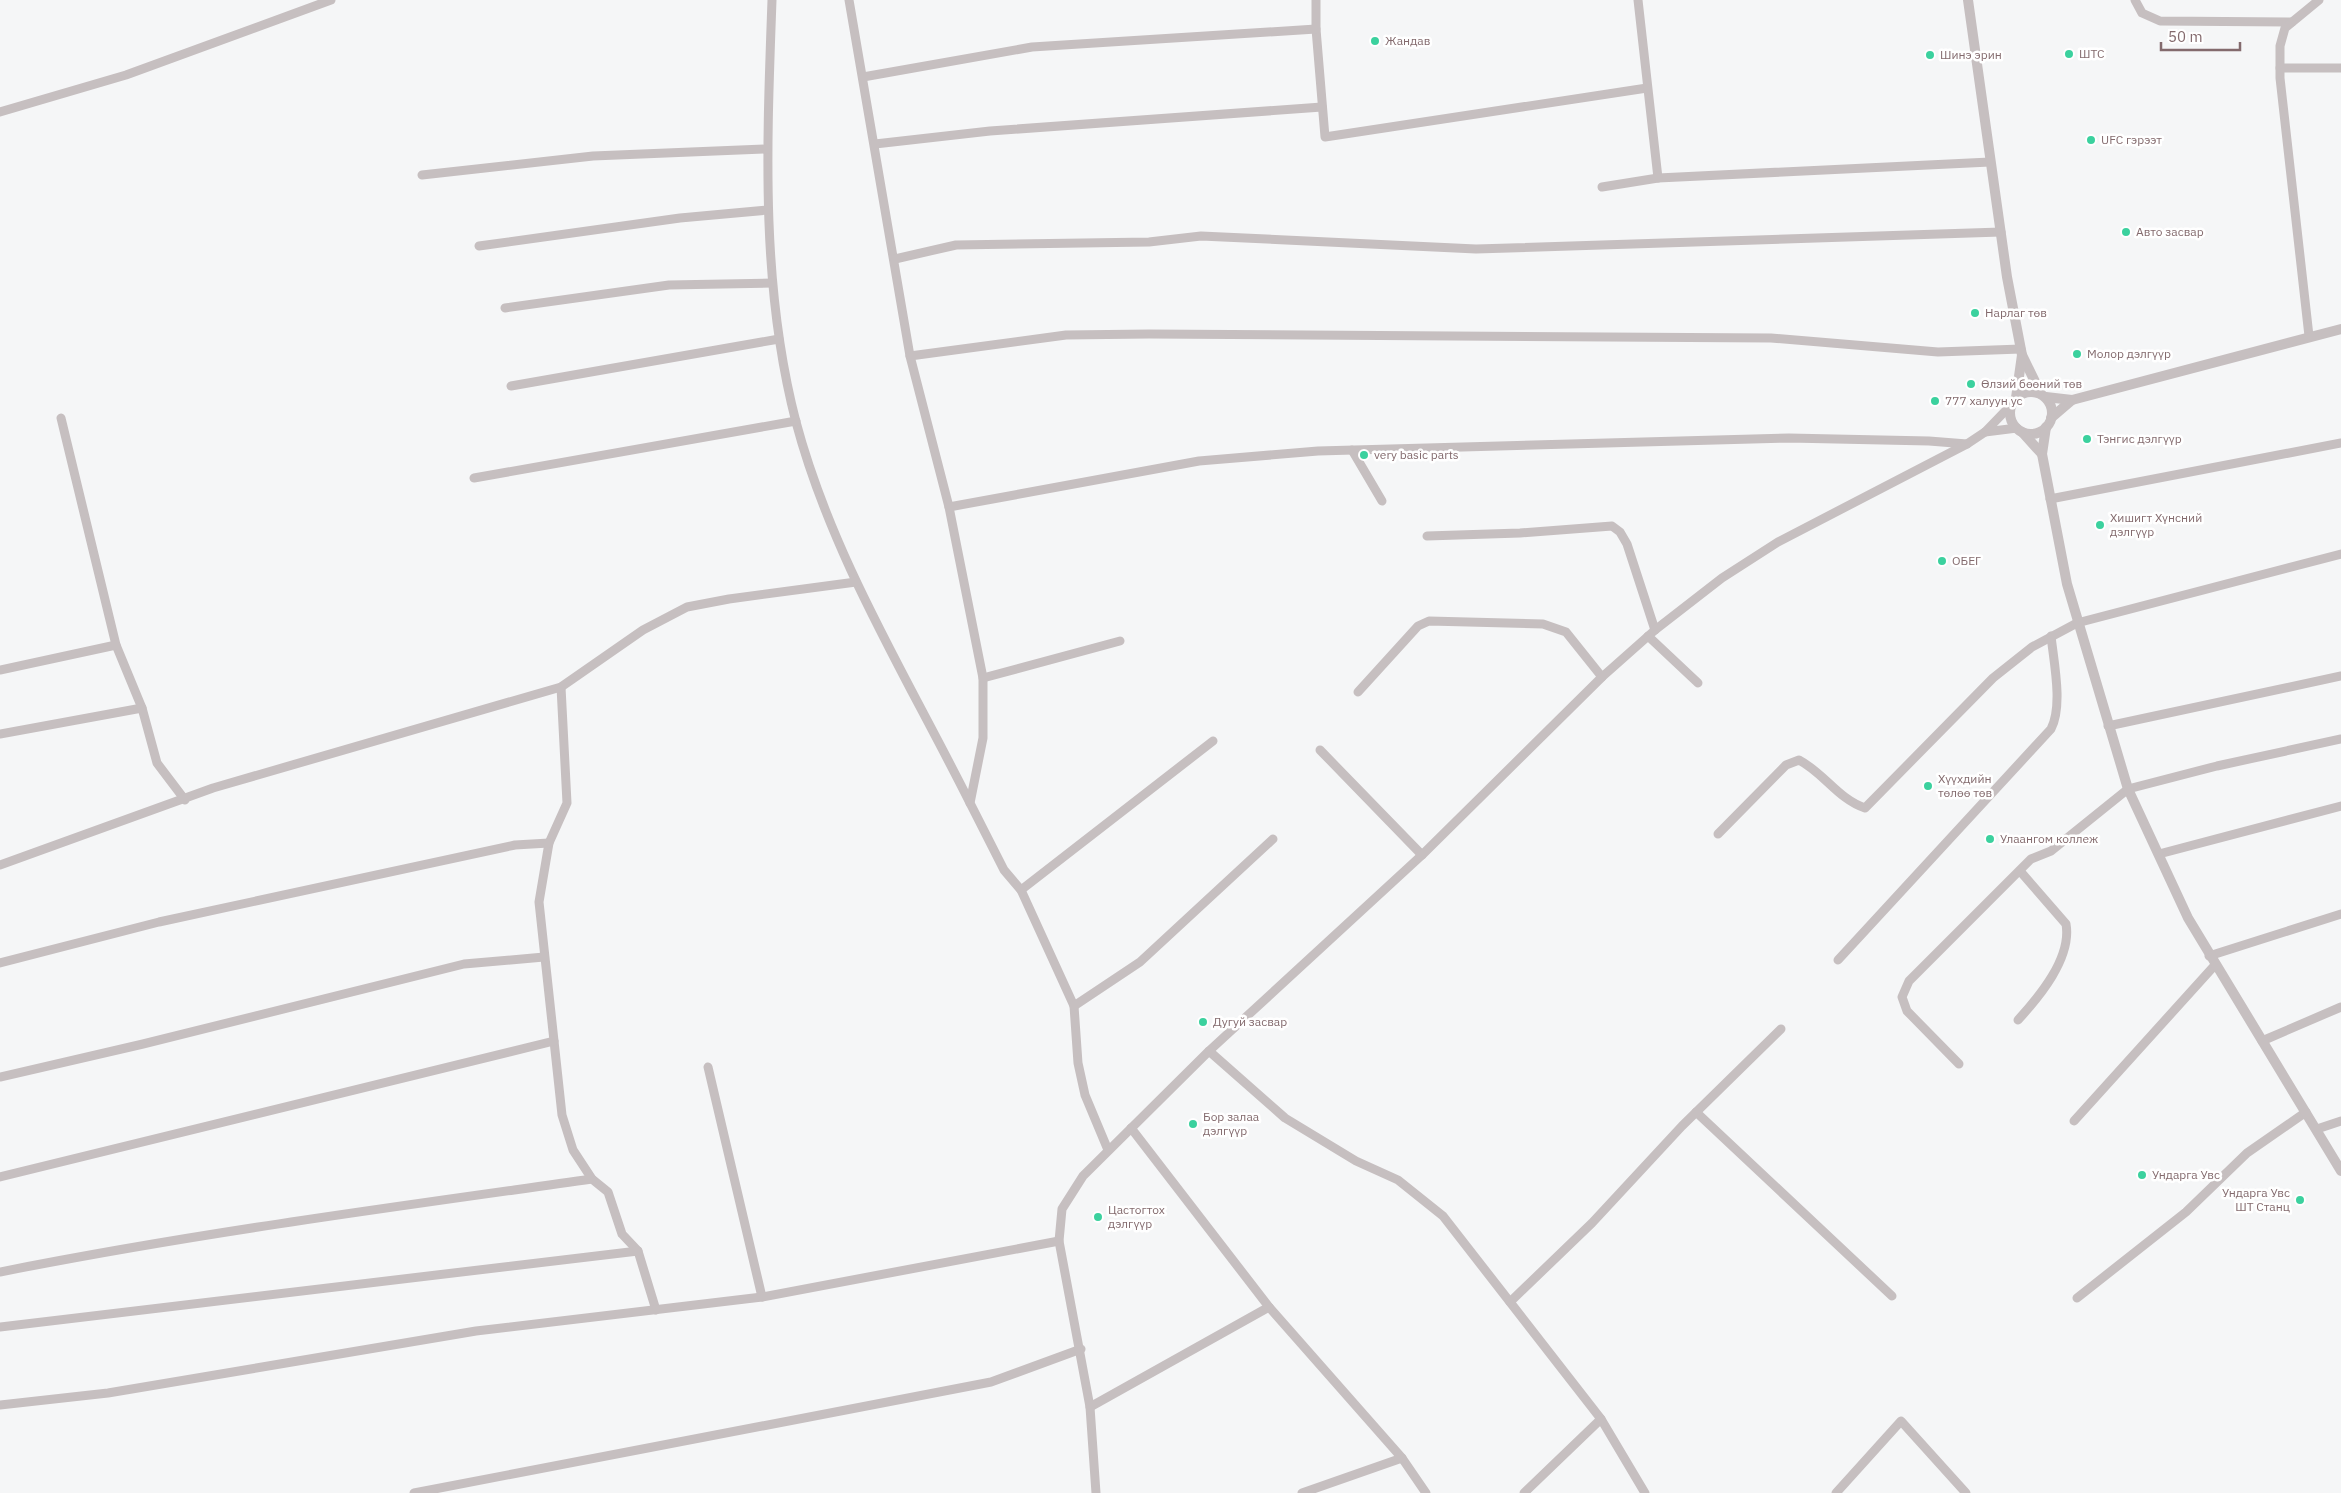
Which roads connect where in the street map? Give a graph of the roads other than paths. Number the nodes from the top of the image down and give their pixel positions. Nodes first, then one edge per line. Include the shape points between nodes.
1 (331, 0) edge
2 (772, 0) edge
3 (849, 0) edge
4 (1316, 0) edge
5 (1638, 0) edge
6 (1968, 0) edge
7 (2135, 0) edge
8 (2318, 0) edge
9 (2292, 22) junction
10 (1316, 29) junction
11 (2280, 68) junction
12 (2341, 68) edge
13 (863, 77) junction
14 (1646, 88) junction
15 (1322, 107) junction
16 (0, 112) edge
17 (875, 144) junction
18 (767, 149) junction
19 (1990, 162) junction
20 (422, 175) dead end
21 (1658, 178) junction
22 (1602, 187) dead end
23 (768, 210) junction
24 (2001, 232) junction
25 (479, 246) dead end
26 (895, 259) junction
27 (772, 283) junction
28 (505, 308) dead end
29 (2341, 329) edge
30 (2309, 336) junction
31 (779, 340) junction
32 (2022, 352) junction
33 (910, 356) junction
34 (511, 386) dead end
35 (2043, 396) junction
36 (2072, 400) junction
37 (2014, 401) junction
38 (61, 418) dead end
39 (796, 421) junction
40 (2049, 423) junction
41 (2020, 430) junction
42 (1985, 432) junction
43 (2341, 443) edge
44 (1967, 444) junction
45 (1352, 450) junction
46 (2042, 454) junction
47 (474, 478) dead end
48 (2050, 499) junction
49 (1382, 501) dead end
50 (949, 507) junction
51 (1427, 536) dead end
52 (2341, 554) edge
53 (856, 582) junction
54 (2077, 623) junction
55 (1651, 633) junction
56 (2051, 636) junction
57 (1120, 641) dead end
58 (116, 645) junction
59 (0, 670) edge
60 (2341, 676) edge
61 (1602, 677) junction
62 (983, 678) junction
63 (1698, 683) dead end
64 (561, 687) junction
65 (1358, 692) dead end
66 (142, 708) junction
67 (2108, 726) junction
68 (0, 734) edge
69 (2341, 740) edge
70 (1213, 741) dead end
71 (1320, 750) dead end
72 (2128, 789) junction
73 (185, 800) junction
74 (970, 803) junction
75 (2341, 806) edge
76 (1718, 834) dead end
77 (1273, 839) dead end
78 (549, 843) junction
79 (2159, 854) junction
80 (1422, 855) junction
81 (0, 865) edge
82 (2020, 871) junction
83 (1021, 890) junction
84 (2341, 914) edge
85 (2210, 956) junction
86 (544, 957) junction
87 (1838, 960) dead end
88 (0, 962) edge
89 (2215, 966) junction
90 (1074, 1006) junction
91 (2341, 1007) edge
92 (2018, 1020) dead end
93 (1781, 1029) dead end
94 (554, 1041) junction
95 (2262, 1041) junction
96 (1209, 1051) junction
97 (1959, 1064) dead end
98 (708, 1067) dead end
99 (0, 1077) edge
100 (1696, 1112) junction
101 (2306, 1112) junction
102 (2074, 1121) dead end
103 (2341, 1121) edge
104 (1131, 1128) junction
105 (2316, 1129) junction
106 (1108, 1150) junction
107 (2341, 1171) edge
108 (0, 1177) edge
109 (592, 1179) junction
110 (1059, 1241) junction
111 (638, 1251) junction
112 (0, 1272) edge
113 (1892, 1296) dead end
114 (762, 1297) junction
115 (2077, 1298) dead end
116 (1510, 1302) junction
117 (1268, 1307) junction
118 (656, 1310) junction
119 (0, 1327) edge
120 (1080, 1348) junction
121 (0, 1405) edge
122 (1090, 1407) junction
123 (1601, 1419) junction
124 (1402, 1458) junction
125 (414, 1493) edge
126 (1096, 1493) edge
127 (1302, 1493) edge
128 (1426, 1493) edge
129 (1524, 1493) edge
130 (1645, 1493) edge
131 (1836, 1493) edge
132 (1966, 1493) edge

1 - 16 street via 126,75
2 - 18 street
3 - 13 street
4 - 10 street
5 - 14 street
6 - 19 street
7 - 9 street via 2142,12 2160,21
8 - 9 street
9 - 11 street via 2285,28 2280,46
10 - 13 street via 1032,47
10 - 15 street
11 - 12 street
11 - 30 street
13 - 17 street
14 - 15 street via 1325,137
14 - 21 street
15 - 17 street via 990,131
17 - 26 street
18 - 20 street via 594,156
18 - 23 street
19 - 21 street
19 - 24 street
21 - 22 street
23 - 25 street via 680,218
23 - 27 street
24 - 26 street via 1476,249 1201,236 1149,242 956,245
24 - 32 street
26 - 33 street
27 - 28 street via 669,285
27 - 31 street
29 - 30 street
30 - 36 street
31 - 34 street
31 - 39 street
32 - 33 street via 1938,352 1771,338 1140,334 1066,335
32 - 35 street
32 - 37 street
33 - 50 street
35 - 36 street
35 - 37 street via 2028,392
35 - 40 street via 2052,407
36 - 40 street
37 - 41 street via 2011,416
37 - 42 street
38 - 58 street
39 - 47 street
39 - 53 street via 819,493
40 - 41 street via 2035,433
40 - 46 street
41 - 42 street
41 - 46 street
42 - 44 street
43 - 48 street
44 - 45 street via 1789,438
44 - 55 street via 1778,542 1722,578
45 - 49 street
45 - 50 street via 1199,461
46 - 48 street
48 - 54 street
50 - 62 street
51 - 55 street via 1612,526 1627,544
52 - 54 street
53 - 64 street via 687,607 643,630
53 - 74 street
54 - 56 street
54 - 67 street
55 - 61 street
55 - 63 street
56 - 76 street via 1993,678 1864,808 1851,803 1814,768 1799,760 1786,764
56 - 87 street via 2057,708 2051,729
57 - 62 street
58 - 59 street
58 - 66 street
60 - 67 street
61 - 65 street via 1566,632 1543,624 1429,621 1418,626
61 - 80 street
62 - 74 street via 983,738
64 - 73 street via 213,788
64 - 78 street via 566,803
66 - 68 street
66 - 73 street via 157,763
67 - 72 street
69 - 72 street
70 - 83 street
71 - 80 street
72 - 79 street
72 - 82 street via 2051,851 2031,859
73 - 81 street
74 - 83 street via 1004,870
75 - 79 street
77 - 90 street via 1140,962
78 - 86 street via 539,902
78 - 88 street via 515,845 159,922
79 - 85 street via 2170,882
80 - 96 street
82 - 92 street via 2066,924 2068,934 2057,968 2041,995
82 - 97 street via 1910,981 1902,997 1906,1011
83 - 90 street
84 - 85 street
85 - 89 street
86 - 94 street
86 - 99 street via 464,964
89 - 95 street
89 - 102 street
90 - 106 street via 1078,1063 1085,1095
91 - 95 street
93 - 100 street
94 - 108 street
94 - 109 street via 562,1115 573,1150
95 - 101 street
96 - 104 street
96 - 116 street via 1285,1118 1356,1161 1398,1180 1443,1216
98 - 114 street
100 - 113 street
100 - 116 street via 1592,1223
101 - 105 street
101 - 115 street via 2247,1153 2186,1212
103 - 105 street
104 - 106 street
104 - 117 street
105 - 107 street
106 - 110 street via 1070,1194 1062,1209
109 - 111 street via 608,1192 622,1234
109 - 112 street via 276,1224
110 - 114 street
110 - 120 street
111 - 118 street
111 - 119 street
114 - 118 street
116 - 123 street
117 - 122 street
117 - 124 street
118 - 121 street via 476,1331 108,1393
120 - 122 street
120 - 125 street via 991,1382
122 - 126 street
123 - 129 street
123 - 130 street
124 - 127 street
124 - 128 street
131 - 132 street via 1901,1421

